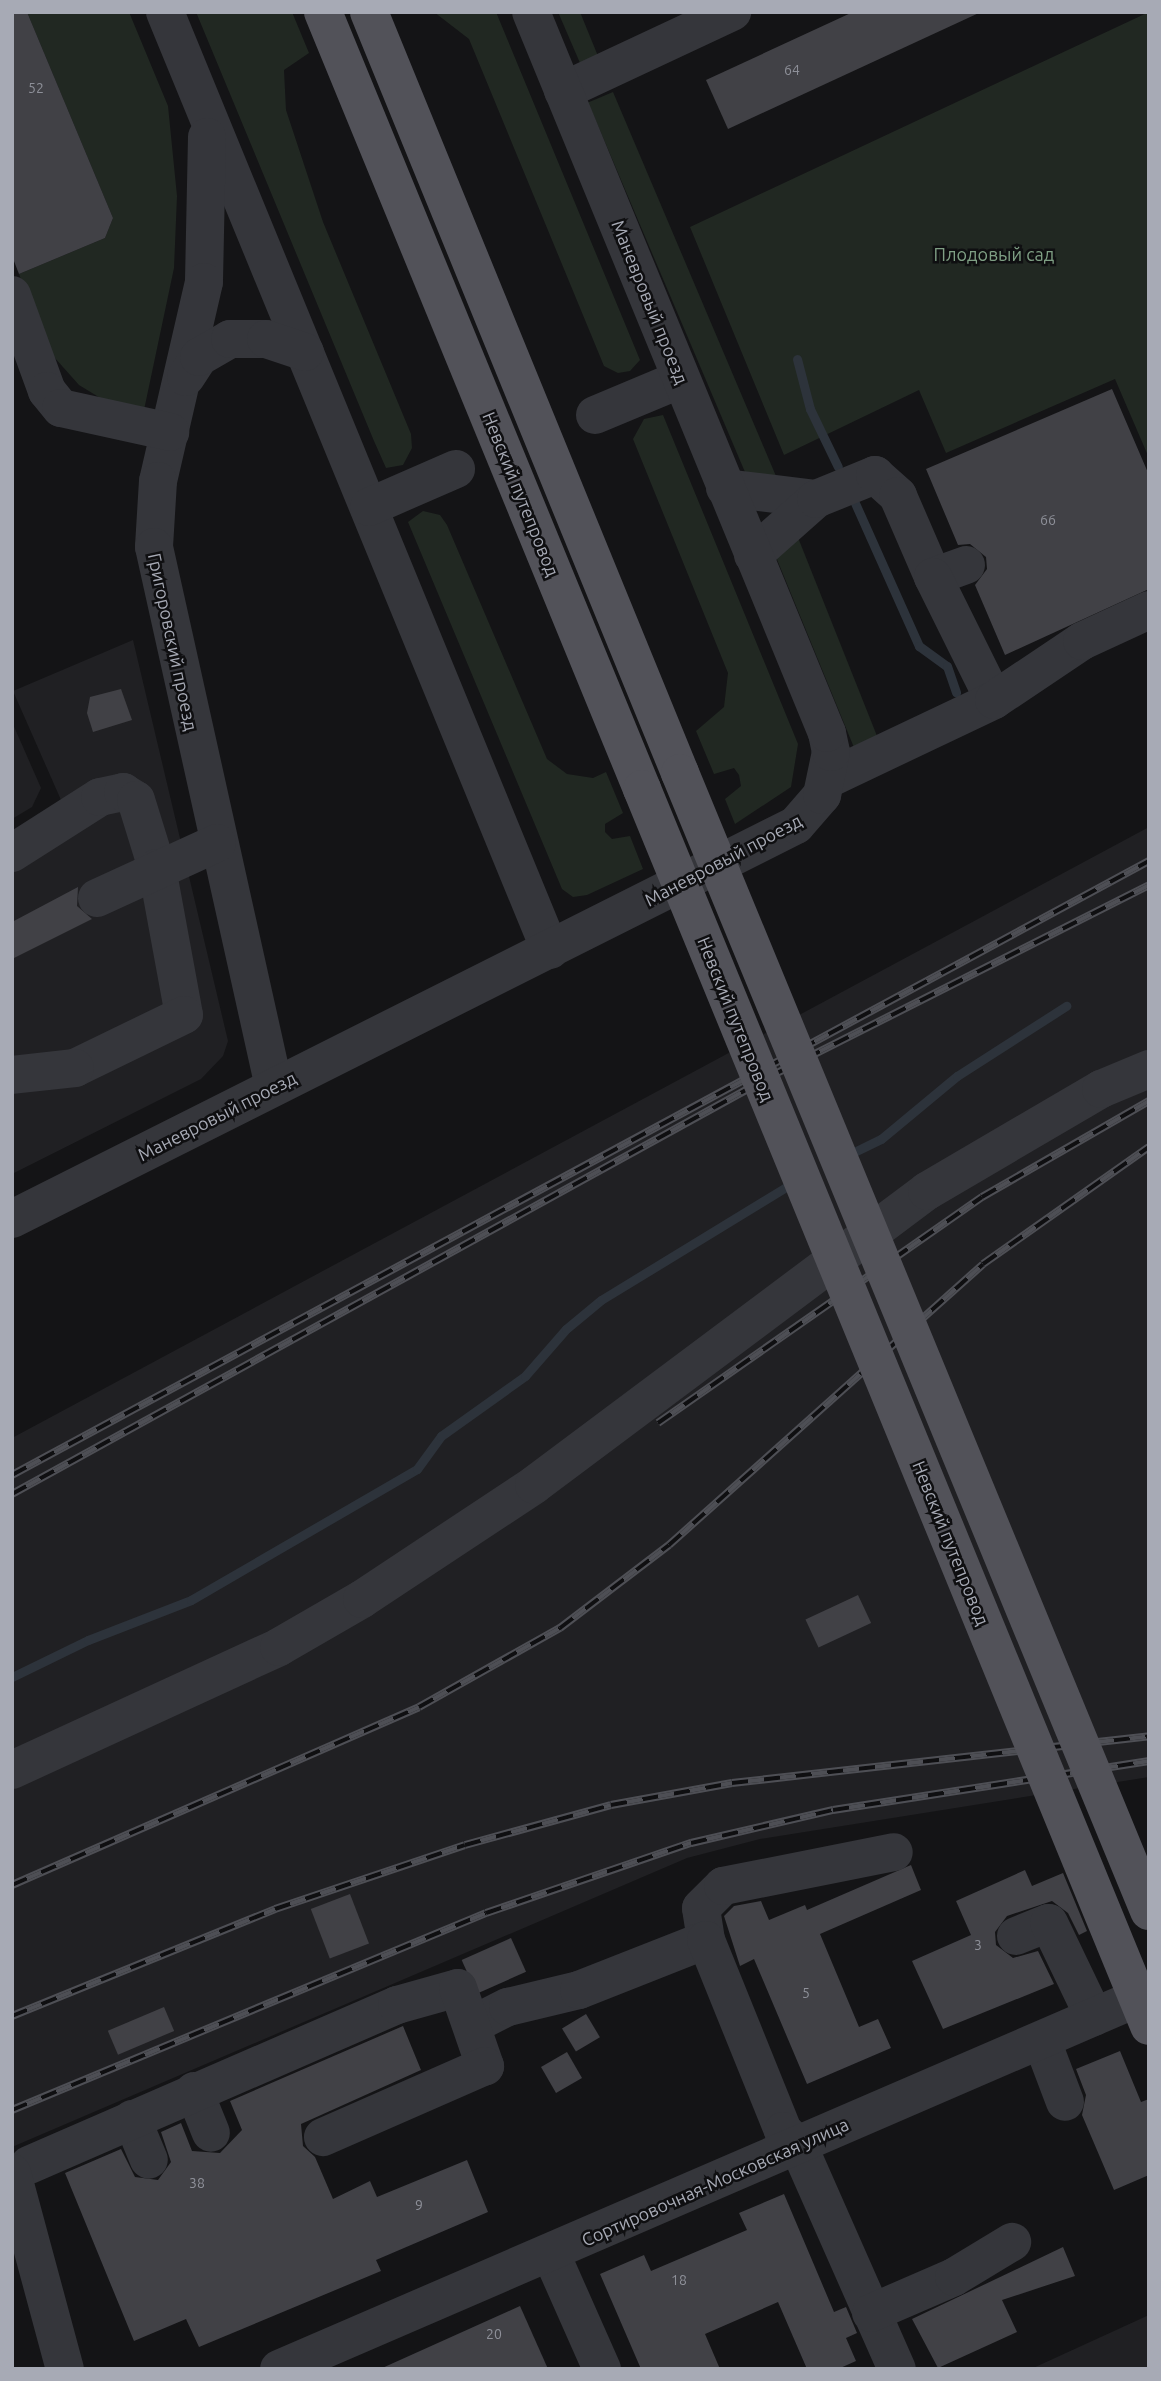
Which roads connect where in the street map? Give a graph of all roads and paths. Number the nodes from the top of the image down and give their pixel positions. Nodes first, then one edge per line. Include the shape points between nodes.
1 (165, 12) edge
2 (323, 12) edge
3 (369, 12) edge
4 (531, 12) edge
5 (732, 12) edge
6 (564, 91) junction
7 (205, 110) junction
8 (12, 295) edge
9 (305, 352) junction
10 (185, 378) junction
11 (681, 379) junction
12 (595, 415) dead end
13 (170, 432) junction
14 (456, 469) dead end
15 (725, 488) junction
16 (816, 499) junction
17 (369, 507) junction
18 (753, 555) junction
19 (1149, 610) edge
20 (994, 700) junction
21 (828, 779) junction
22 (685, 835) dead end
23 (217, 843) junction
24 (12, 853) edge
25 (157, 868) junction
26 (702, 873) junction
27 (97, 898) dead end
28 (550, 950) junction
29 (1149, 1069) edge
30 (12, 1075) edge
31 (274, 1087) junction
32 (12, 1219) edge
33 (12, 1770) edge
34 (894, 1852) dead end
35 (1149, 1911) edge
36 (1016, 1936) dead end
37 (706, 1940) junction
38 (1149, 1993) edge
39 (1094, 2017) junction
40 (474, 2024) junction
41 (1149, 2026) edge
42 (1042, 2041) junction
43 (194, 2091) junction
44 (1065, 2102) dead end
45 (132, 2119) junction
46 (211, 2133) dead end
47 (323, 2137) dead end
48 (798, 2145) junction
49 (149, 2160) dead end
50 (21, 2169) edge
51 (1012, 2242) dead end
52 (551, 2254) junction
53 (871, 2314) junction
54 (65, 2369) edge
55 (279, 2369) edge
56 (602, 2369) edge
57 (897, 2369) edge

1 - 7 street, Григоровский проезд
2 - 41 main road, Невский путепровод, bridge
3 - 35 main road, bridge
4 - 6 street, Маневровый проезд
5 - 6 street
6 - 11 street, Маневровый проезд
7 - 9 street, Григоровский проезд
7 - 10 street, Григоровский проезд via 209,230
8 - 13 street via 47,391 61,408
9 - 10 street via 266,339 230,339 199,357
9 - 17 street, Григоровский проезд
10 - 13 street, Григоровский проезд
11 - 12 street
11 - 15 street, Маневровый проезд
13 - 23 street, Григоровский проезд via 155,500 156,577
14 - 17 street
15 - 16 street
15 - 18 street, Маневровый проезд
16 - 18 street
16 - 20 street via 875,475 898,496 949,571
17 - 28 street, Григоровский проезд
18 - 21 street, Маневровый проезд via 827,733
19 - 20 street via 1082,641
20 - 21 street
21 - 26 street, Маневровый проезд via 812,812 796,825
22 - 26 street
23 - 25 street
23 - 31 street, Григоровский проезд
24 - 25 street via 100,797 123,792 136,800
25 - 27 street
25 - 30 street via 184,1014 75,1068
26 - 28 street, Маневровый проезд
28 - 31 street, Маневровый проезд
29 - 33 street via 1101,1089 927,1191 544,1478 362,1599 279,1647
31 - 32 street, Маневровый проезд
34 - 37 street via 723,1886 701,1908
36 - 39 street via 1049,1923
37 - 40 street via 579,1990 508,2007
37 - 48 street via 783,2131
38 - 39 street, Сортировочная-Московская улица
39 - 42 street, Сортировочная-Московская улица
40 - 43 street via 458,1988 397,2006
40 - 47 street via 485,2066
42 - 44 street
42 - 48 street, Сортировочная-Московская улица
43 - 45 street
43 - 46 street
45 - 49 street
45 - 50 street
48 - 52 street, Сортировочная-Московская улица
48 - 53 street
50 - 54 street
51 - 53 street via 954,2277
52 - 55 street, Сортировочная-Московская улица
52 - 56 street
53 - 57 street

